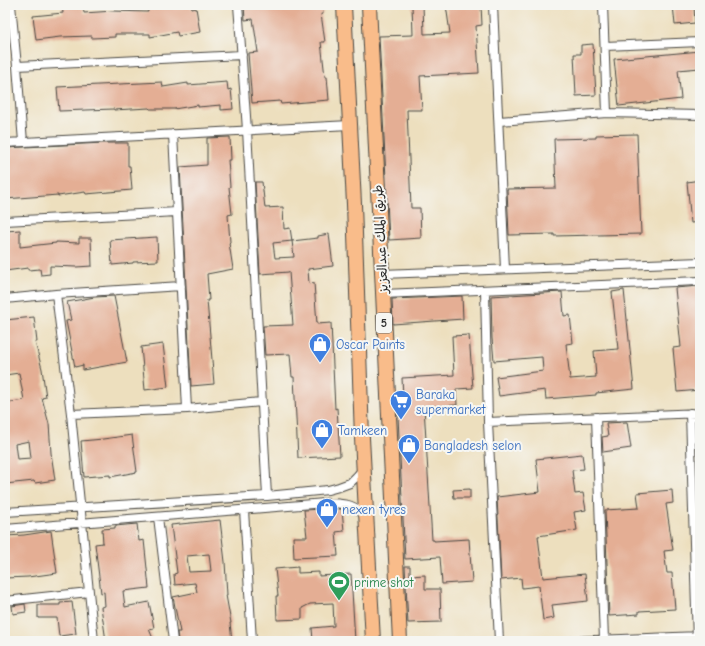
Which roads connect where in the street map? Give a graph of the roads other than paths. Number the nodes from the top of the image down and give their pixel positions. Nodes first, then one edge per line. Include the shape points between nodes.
1 (11, 5) edge
2 (238, 5) edge
3 (344, 5) edge
4 (369, 5) edge
5 (494, 5) edge
6 (603, 5) edge
7 (700, 42) edge
8 (605, 46) junction
9 (242, 55) junction
10 (17, 66) junction
11 (607, 113) junction
12 (700, 115) edge
13 (499, 121) junction
14 (350, 125) junction
15 (247, 130) junction
16 (173, 134) junction
17 (23, 142) junction
18 (5, 143) edge
19 (177, 212) junction
20 (5, 221) edge
21 (700, 262) edge
22 (505, 269) junction
23 (382, 274) junction
24 (700, 281) edge
25 (180, 286) junction
26 (485, 290) junction
27 (56, 294) junction
28 (383, 294) junction
29 (5, 299) edge
30 (261, 402) junction
31 (187, 409) junction
32 (690, 413) junction
33 (700, 413) edge
34 (70, 414) junction
35 (596, 417) junction
36 (488, 422) junction
37 (363, 468) junction
38 (334, 489) junction
39 (266, 496) junction
40 (334, 504) junction
41 (80, 507) junction
42 (244, 510) junction
43 (5, 512) edge
44 (158, 517) junction
45 (366, 518) junction
46 (82, 523) junction
47 (5, 529) edge
48 (89, 592) junction
49 (5, 601) edge
50 (698, 638) edge
51 (604, 640) junction
52 (94, 641) edge
53 (173, 641) edge
54 (252, 641) edge
55 (373, 641) edge
56 (400, 641) edge
57 (499, 641) edge
58 (570, 641) edge

1 - 10 street
2 - 9 street
3 - 14 highway, طريق الملك عبدالعزيز / 5
4 - 23 highway, طريق الملك عبدالعزيز / 5
5 - 13 street
6 - 8 street
7 - 8 street
8 - 11 street
9 - 10 street
9 - 15 street
10 - 17 street
11 - 12 street
11 - 13 street
13 - 22 street
14 - 15 street
14 - 37 highway, طريق الملك عبدالعزيز / 5
15 - 16 street
15 - 30 street
16 - 17 street
16 - 19 street
17 - 18 street
19 - 20 street
19 - 25 street
21 - 22 street
22 - 23 street
23 - 28 highway, طريق الملك عبدالعزيز / 5
24 - 26 street
25 - 27 street
25 - 31 street
26 - 28 street
26 - 36 street
27 - 29 street
27 - 34 street
28 - 56 highway, طريق الملك عبدالعزيز / 5
30 - 31 street
30 - 39 street
31 - 34 street
32 - 33 street
32 - 35 street
32 - 50 street
34 - 41 street
35 - 36 street
35 - 51 street
36 - 57 street
37 - 38 street via 350,483
37 - 45 highway, طريق الملك عبدالعزيز / 5
38 - 39 street
38 - 40 street
39 - 41 street
40 - 42 street
40 - 45 street via 352,505
41 - 43 street
41 - 46 street
42 - 44 street
42 - 54 street
44 - 46 street
44 - 53 street
45 - 55 highway, طريق الملك عبدالعزيز / 5
46 - 47 street
46 - 48 street
48 - 49 street
48 - 52 street
50 - 51 street
51 - 58 street

